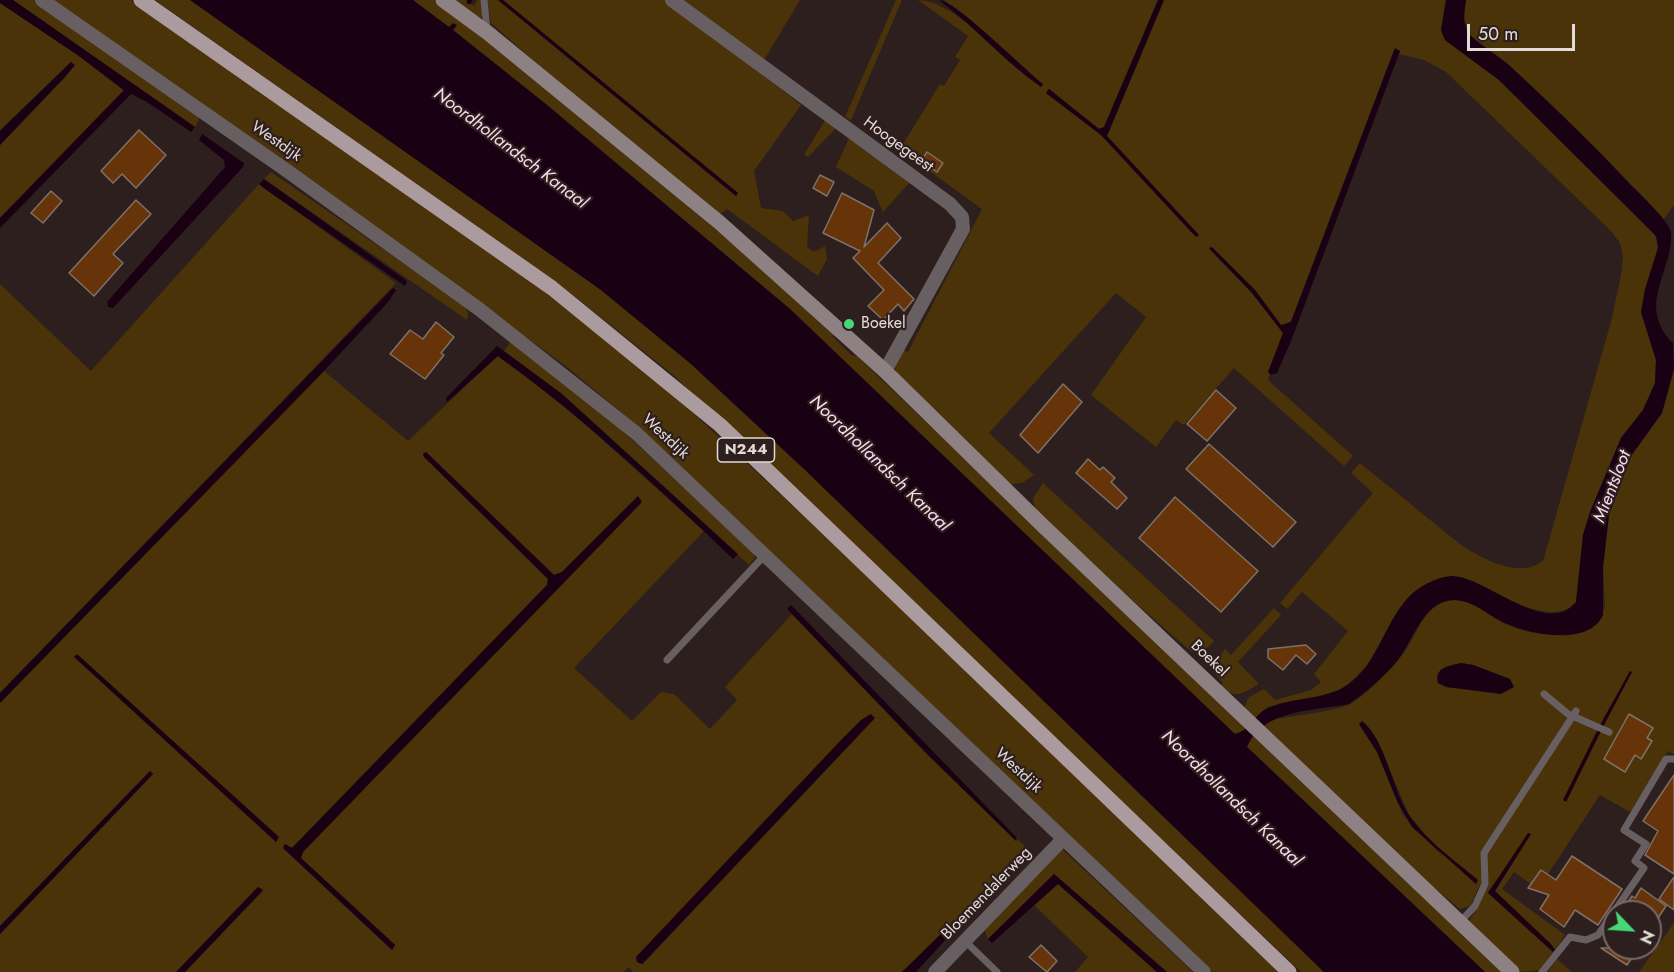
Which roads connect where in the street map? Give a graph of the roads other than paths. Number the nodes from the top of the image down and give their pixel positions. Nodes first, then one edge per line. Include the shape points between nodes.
1 (42, 0) edge
2 (141, 0) edge
3 (443, 0) edge
4 (484, 0) edge
5 (672, 0) edge
6 (488, 33) junction
7 (885, 371) junction
8 (764, 556) junction
9 (668, 660) dead end
10 (1544, 694) dead end
11 (1574, 713) junction
12 (1609, 732) dead end
13 (1674, 759) edge
14 (1063, 839) junction
15 (1460, 922) junction
16 (965, 941) junction
17 (935, 972) edge
18 (997, 972) edge
19 (1204, 972) edge
20 (1289, 972) edge
21 (1512, 972) edge
22 (1542, 972) edge

1 - 8 street, Westdijk via 286,170 553,365 636,433
2 - 20 main road, N244 via 543,281 720,424
3 - 6 street, Boekel
4 - 6 lane
5 - 7 street, Hoogegeest via 950,204 962,217 963,229
6 - 7 street, Boekel via 720,223
7 - 15 street, Boekel
8 - 9 lane
8 - 14 street, Westdijk
10 - 11 lane
11 - 12 lane
11 - 15 lane via 1484,854 1485,884 1475,906
13 - 22 lane via 1666,759 1624,830 1646,844 1635,861 1644,867 1600,932 1589,939 1570,937
14 - 16 street, Bloemendalerweg
14 - 19 street, Westdijk
15 - 21 street, Boekel
16 - 17 street, Bloemendalerweg
16 - 18 lane

